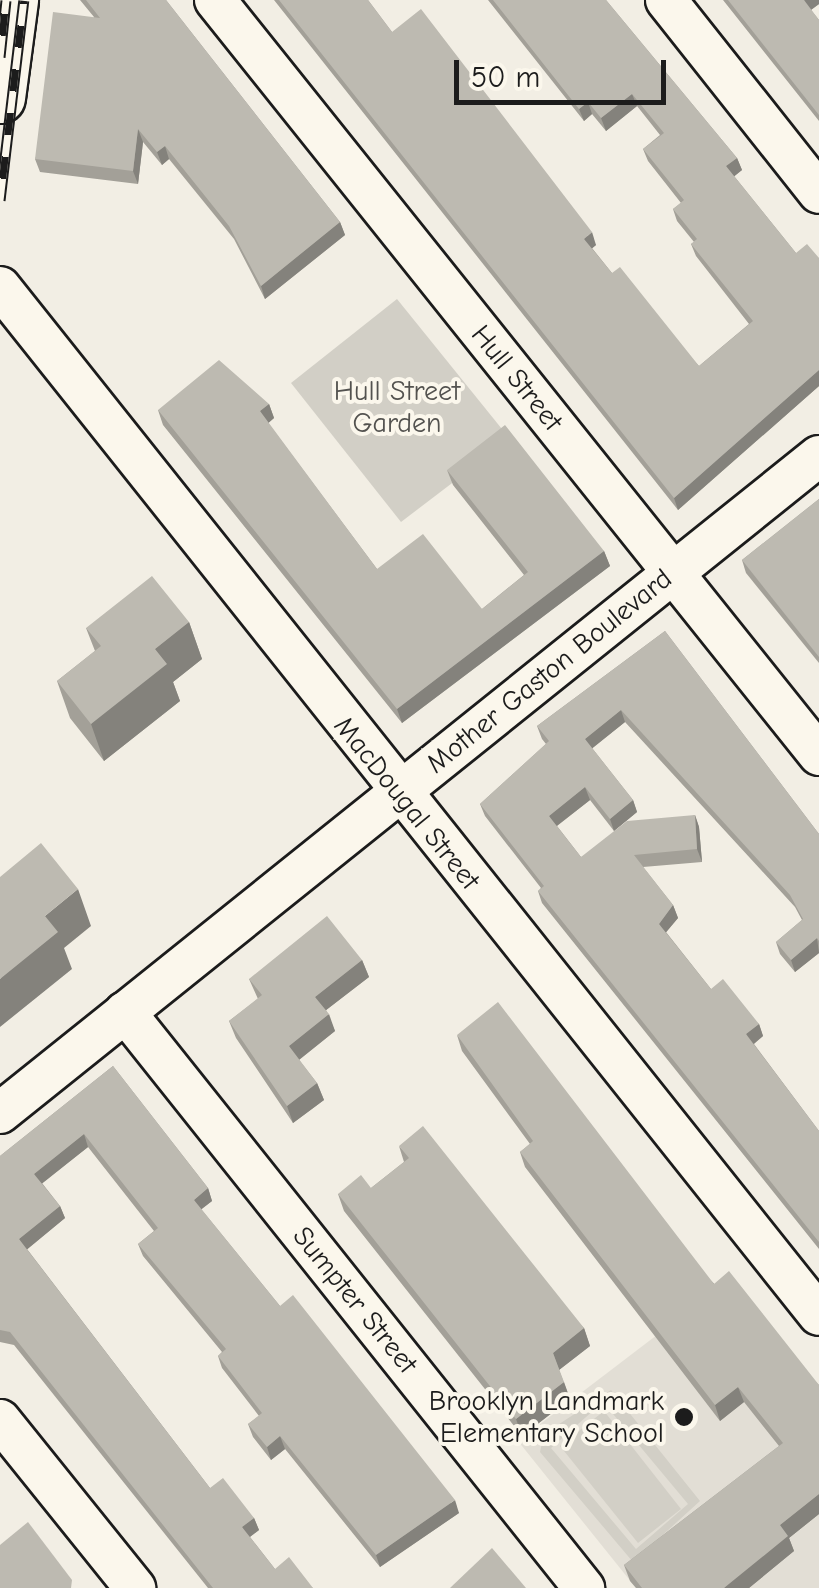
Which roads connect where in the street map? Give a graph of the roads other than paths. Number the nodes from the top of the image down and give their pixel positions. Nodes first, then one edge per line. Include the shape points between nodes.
1 (13, 0) edge
2 (215, 0) edge
3 (666, 0) edge
4 (1, 76) edge
5 (819, 193) edge
6 (0, 286) edge
7 (819, 456) edge
8 (673, 572) junction
9 (819, 756) edge
10 (398, 792) junction
11 (125, 1012) junction
12 (0, 1113) edge
13 (819, 1315) edge
14 (0, 1420) edge
15 (135, 1588) edge
16 (584, 1588) edge

1 - 4 main road
2 - 8 street, Hull Street
3 - 5 street
6 - 10 street, MacDougal Street
7 - 8 street, Mother Gaston Boulevard
8 - 9 street, Hull Street
8 - 10 street, Mother Gaston Boulevard
10 - 11 street, Mother Gaston Boulevard
10 - 13 street, MacDougal Street
11 - 12 street, Mother Gaston Boulevard
11 - 16 street, Sumpter Street
14 - 15 street

